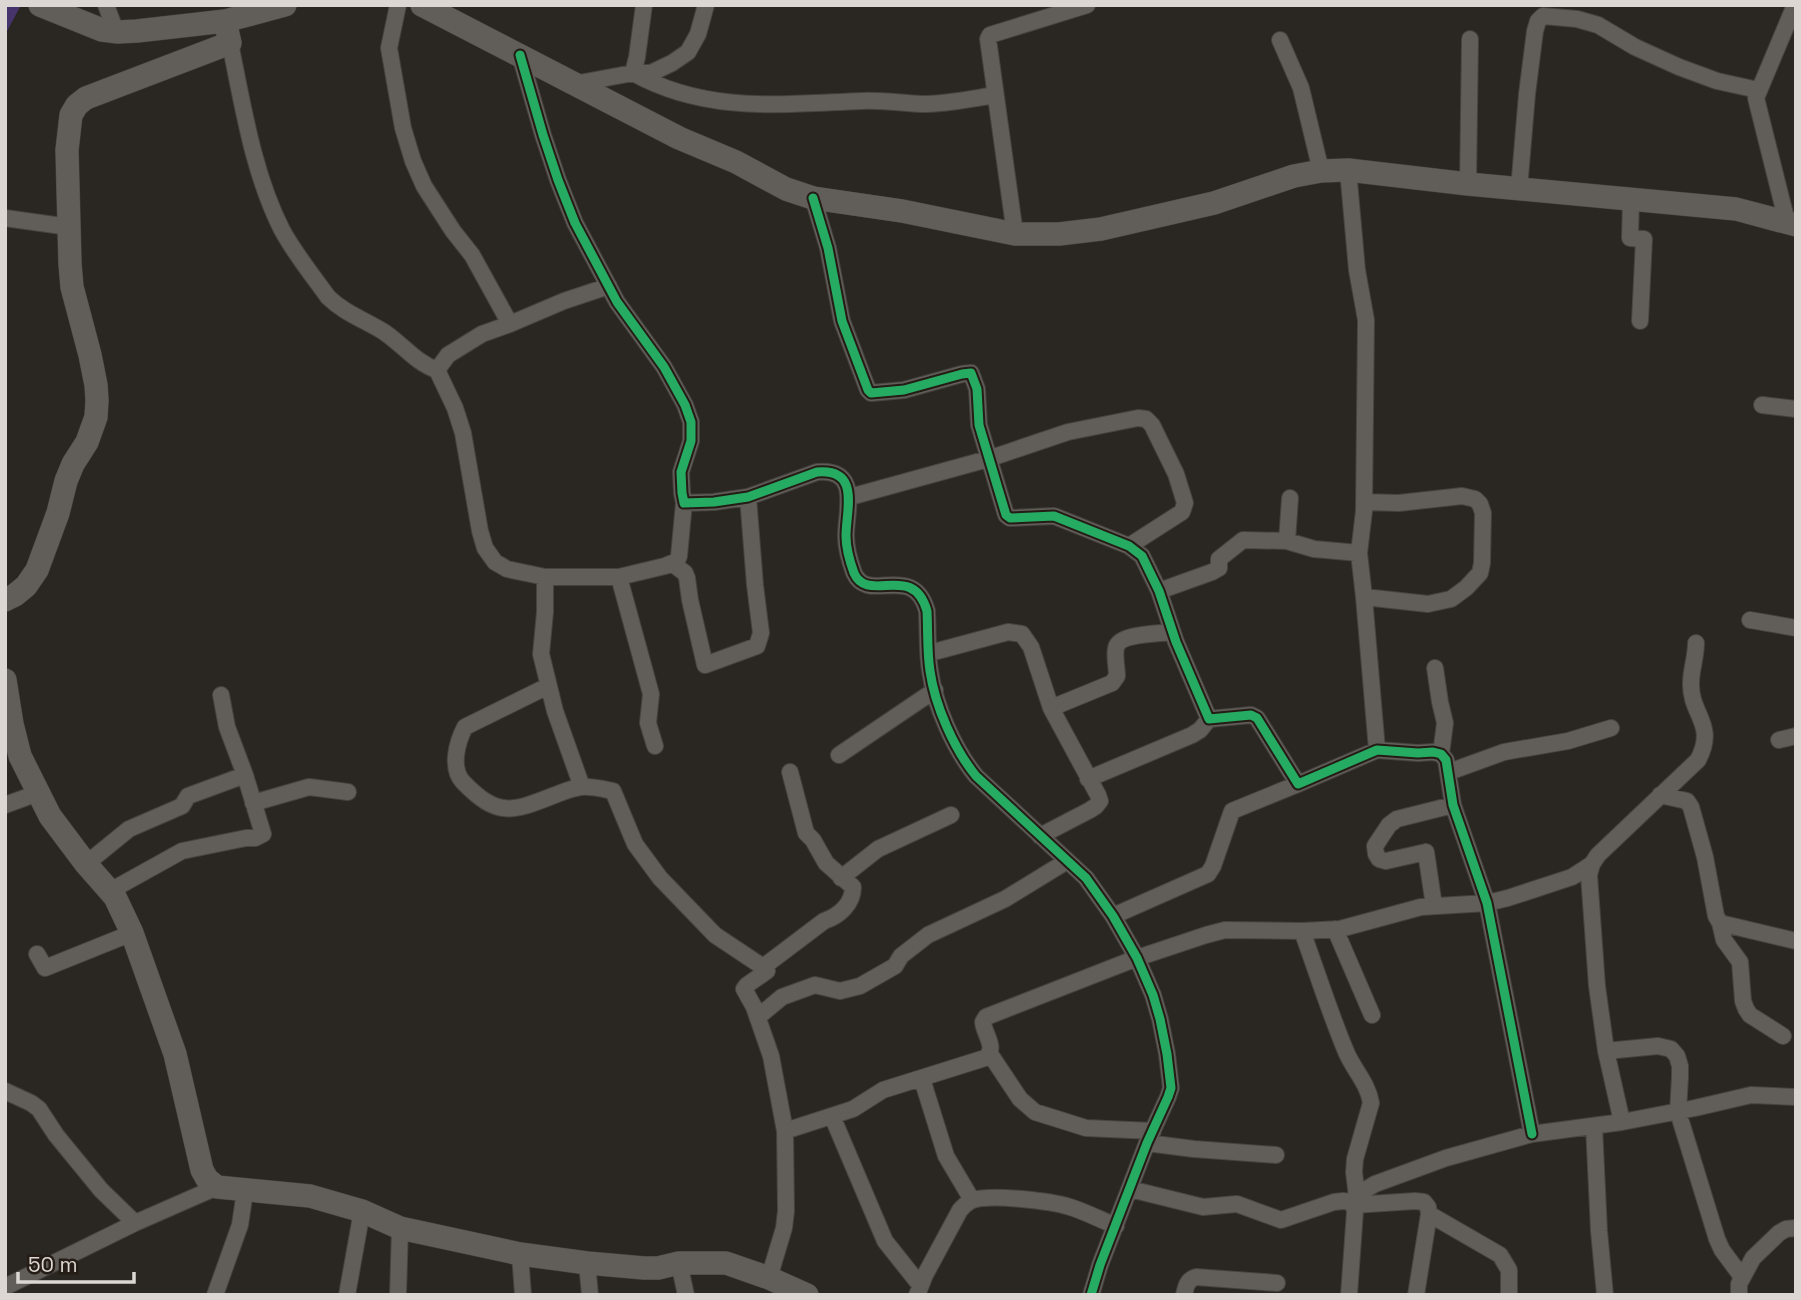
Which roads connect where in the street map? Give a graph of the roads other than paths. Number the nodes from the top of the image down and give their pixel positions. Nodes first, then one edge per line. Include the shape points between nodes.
1 (40, 5) edge
2 (106, 5) edge
3 (285, 5) edge
4 (398, 5) edge
5 (422, 5) edge
6 (644, 5) edge
7 (706, 5) edge
8 (1087, 5) edge
9 (1795, 5) edge
10 (225, 20) junction
11 (109, 31) junction
12 (1470, 38) dead end
13 (1280, 40) dead end
14 (230, 43) junction
15 (520, 55) junction
16 (633, 73) junction
17 (574, 84) junction
18 (1758, 90) junction
19 (995, 95) junction
20 (1348, 170) junction
21 (1321, 171) junction
22 (1468, 184) junction
23 (1519, 188) junction
24 (813, 198) junction
25 (1631, 199) junction
26 (5, 218) edge
27 (1791, 223) edge
28 (69, 227) junction
29 (1015, 234) junction
30 (609, 286) junction
31 (1640, 320) dead end
32 (510, 324) junction
33 (437, 370) junction
34 (1762, 405) dead end
35 (1796, 410) edge
36 (988, 458) junction
37 (748, 497) junction
38 (850, 497) junction
39 (1290, 498) dead end
40 (1364, 502) junction
41 (684, 503) junction
42 (1287, 541) junction
43 (1129, 546) junction
44 (1359, 553) junction
45 (673, 564) junction
46 (545, 577) junction
47 (619, 577) junction
48 (1159, 592) junction
49 (1364, 597) junction
50 (5, 600) edge
51 (1750, 620) dead end
52 (1796, 628) edge
53 (1172, 632) junction
54 (1696, 643) dead end
55 (930, 653) junction
56 (1435, 668) dead end
57 (5, 680) edge
58 (548, 686) junction
59 (935, 690) junction
60 (221, 695) dead end
61 (1051, 708) junction
62 (1209, 719) junction
63 (1611, 728) dead end
64 (1796, 736) edge
65 (1779, 740) dead end
66 (654, 746) dead end
67 (1377, 750) junction
68 (1441, 754) junction
69 (839, 755) dead end
70 (790, 772) dead end
71 (1449, 772) junction
72 (245, 775) junction
73 (1088, 779) junction
74 (1298, 783) junction
75 (582, 787) junction
76 (348, 792) dead end
77 (38, 793) junction
78 (1660, 795) junction
79 (253, 803) junction
80 (1453, 804) junction
81 (5, 805) edge
82 (951, 815) dead end
83 (1040, 836) junction
84 (1067, 861) junction
85 (86, 864) junction
86 (1592, 864) junction
87 (841, 878) junction
88 (110, 891) junction
89 (1487, 903) junction
90 (1434, 906) junction
91 (1113, 916) junction
92 (1720, 923) junction
93 (1335, 929) junction
94 (1302, 931) junction
95 (132, 933) junction
96 (1796, 941) edge
97 (37, 954) dead end
98 (1137, 958) junction
99 (763, 967) junction
100 (1371, 1015) dead end
101 (758, 1017) junction
102 (1783, 1036) dead end
103 (1606, 1051) junction
104 (990, 1054) junction
105 (922, 1079) junction
106 (5, 1091) edge
107 (1796, 1097) edge
108 (1678, 1112) junction
109 (832, 1116) junction
110 (1622, 1122) junction
111 (1594, 1126) junction
112 (785, 1131) junction
113 (1532, 1134) junction
114 (1150, 1137) junction
115 (1276, 1155) dead end
116 (217, 1187) junction
117 (1130, 1189) junction
118 (245, 1191) junction
119 (972, 1200) junction
120 (1354, 1201) junction
121 (362, 1211) junction
122 (1429, 1214) junction
123 (135, 1223) junction
124 (1116, 1226) junction
125 (400, 1228) junction
126 (1796, 1228) edge
127 (520, 1254) junction
128 (587, 1263) junction
129 (680, 1264) junction
130 (1742, 1277) junction
131 (769, 1278) junction
132 (1277, 1283) dead end
133 (5, 1287) edge
134 (918, 1290) edge
135 (215, 1295) edge
136 (347, 1295) edge
137 (398, 1295) edge
138 (523, 1295) edge
139 (590, 1295) edge
140 (687, 1295) edge
141 (807, 1295) edge
142 (1091, 1295) edge
143 (1184, 1295) edge
144 (1349, 1295) edge
145 (1416, 1295) edge
146 (1509, 1295) edge
147 (1605, 1295) edge
148 (1739, 1295) edge

1 - 11 street
2 - 11 street
3 - 10 street
4 - 32 street via 389,48 413,161
5 - 15 street
6 - 16 street
7 - 16 street via 688,52 651,73
8 - 19 street via 990,35
9 - 18 street
10 - 11 street via 138,32
10 - 14 street
12 - 22 street
13 - 21 street via 1301,88
14 - 28 street via 77,105 67,150
14 - 33 street via 259,172 284,233 336,305
15 - 17 street
15 - 30 street via 558,180
16 - 17 street
16 - 19 street via 681,94 751,105 919,104
17 - 24 street via 679,138
18 - 23 street via 1679,67 1598,25 1543,16 1535,31
18 - 27 street via 1757,105
19 - 29 street
20 - 21 street
20 - 22 street
20 - 40 street via 1356,270 1366,320
21 - 29 street via 1214,203 1101,229
22 - 23 street
23 - 25 street
24 - 29 street
24 - 36 street via 842,321 867,390 904,390 971,373
25 - 27 street via 1736,209
25 - 31 street via 1630,238 1644,239
26 - 28 street
28 - 50 street via 72,287 94,375 96,417 66,481 37,570 26,586
30 - 32 street
30 - 41 street via 685,404 691,441 681,472
32 - 33 street via 482,334 448,355
33 - 46 street via 460,420 485,548 507,569
34 - 35 street
36 - 38 street
36 - 43 street via 1010,518 1054,516
36 - 43 street via 1068,432 1146,419 1185,503 1182,512
37 - 38 street via 828,471 843,481
37 - 41 street
37 - 45 street via 761,633 757,646 705,665 687,578
38 - 55 street via 846,537 855,576 870,587 901,585 918,593 927,611
39 - 42 street
40 - 44 street
40 - 49 street via 1462,496 1475,499 1483,513 1480,573 1451,599 1429,604
41 - 45 street via 679,556
42 - 44 street via 1314,550
42 - 48 street via 1243,540 1219,559 1219,568
43 - 48 street via 1142,556
44 - 49 street
45 - 47 street
46 - 47 street
46 - 58 street via 541,654
47 - 66 street via 651,694 648,718
48 - 53 street
49 - 67 street
51 - 52 street
53 - 61 street via 1133,636 1118,643 1117,676 1112,683
53 - 62 street
54 - 78 street via 1691,682 1705,743 1698,760
55 - 59 street
55 - 61 street via 1008,632 1022,634
56 - 68 street via 1445,723
57 - 77 street via 20,756
58 - 75 street
58 - 75 street via 466,727 457,748 457,771 481,799 502,809 527,806
59 - 69 street
59 - 83 street via 944,720 968,767
60 - 72 street
61 - 73 street
62 - 73 street via 1192,735
62 - 74 street via 1257,718
63 - 71 street via 1504,752
64 - 65 street
67 - 68 street
67 - 74 street
68 - 71 street
70 - 87 street via 806,833
71 - 80 street
72 - 79 street
72 - 85 street via 188,796 182,806 129,829
73 - 83 street via 1100,801 1097,806
74 - 91 street via 1232,811 1208,874
75 - 99 street via 612,791 635,844 660,878 715,935
76 - 79 street via 309,787
77 - 81 street
77 - 85 street
78 - 86 street
78 - 92 street via 1679,798 1692,807
79 - 88 street via 263,834 182,851
80 - 89 street
80 - 90 street via 1397,819 1375,846 1379,859 1387,861 1426,852
82 - 87 street via 878,849
83 - 84 street
84 - 91 street via 1086,878
84 - 101 street via 1005,899 928,935 895,966 860,986 840,991 815,985 782,997
85 - 88 street
86 - 89 street via 1567,878
86 - 103 street via 1589,881
87 - 99 street via 853,887 849,904
88 - 95 street
89 - 90 street
89 - 113 street
90 - 93 street
91 - 98 street
92 - 96 street
92 - 102 street via 1724,940 1740,962 1746,1009
93 - 94 street
93 - 100 street
94 - 98 street via 1225,930
94 - 120 street via 1349,1058 1370,1096 1353,1172
95 - 97 street via 45,968
95 - 116 street via 175,1054 202,1170
98 - 104 street via 986,1017 983,1022
98 - 114 street via 1157,1007 1171,1088
99 - 101 street via 766,971 744,989
101 - 112 street via 775,1070
103 - 108 street via 1650,1046 1671,1049 1680,1066
103 - 110 street
104 - 105 street
104 - 114 street via 1020,1099 1035,1112 1086,1128
105 - 109 street via 883,1090 862,1105
105 - 119 street via 946,1156
106 - 123 street via 38,1109 101,1190
107 - 108 street via 1751,1095
108 - 110 street
108 - 130 street via 1717,1239
109 - 112 street
109 - 134 street via 885,1241
110 - 111 street
111 - 113 street
111 - 147 street
112 - 131 street via 784,1228
113 - 120 street via 1376,1184
114 - 115 street via 1194,1149
114 - 117 street
116 - 118 street
116 - 123 street
117 - 120 street via 1203,1207 1237,1204 1281,1220 1334,1202
117 - 124 street
118 - 121 street via 310,1196
118 - 135 street via 240,1225
119 - 124 street via 997,1197 1058,1205
119 - 134 street via 960,1210
120 - 122 street via 1423,1202
120 - 144 street
121 - 125 street
121 - 136 street
122 - 145 street
122 - 146 street via 1500,1255 1509,1270
123 - 133 street
124 - 142 street
125 - 127 street
125 - 137 street
126 - 130 street via 1779,1233 1752,1258
127 - 128 street
127 - 138 street
128 - 129 street via 658,1268
128 - 139 street
129 - 131 street via 726,1263
129 - 140 street
130 - 148 street
131 - 141 street
132 - 143 street via 1196,1277 1186,1284

